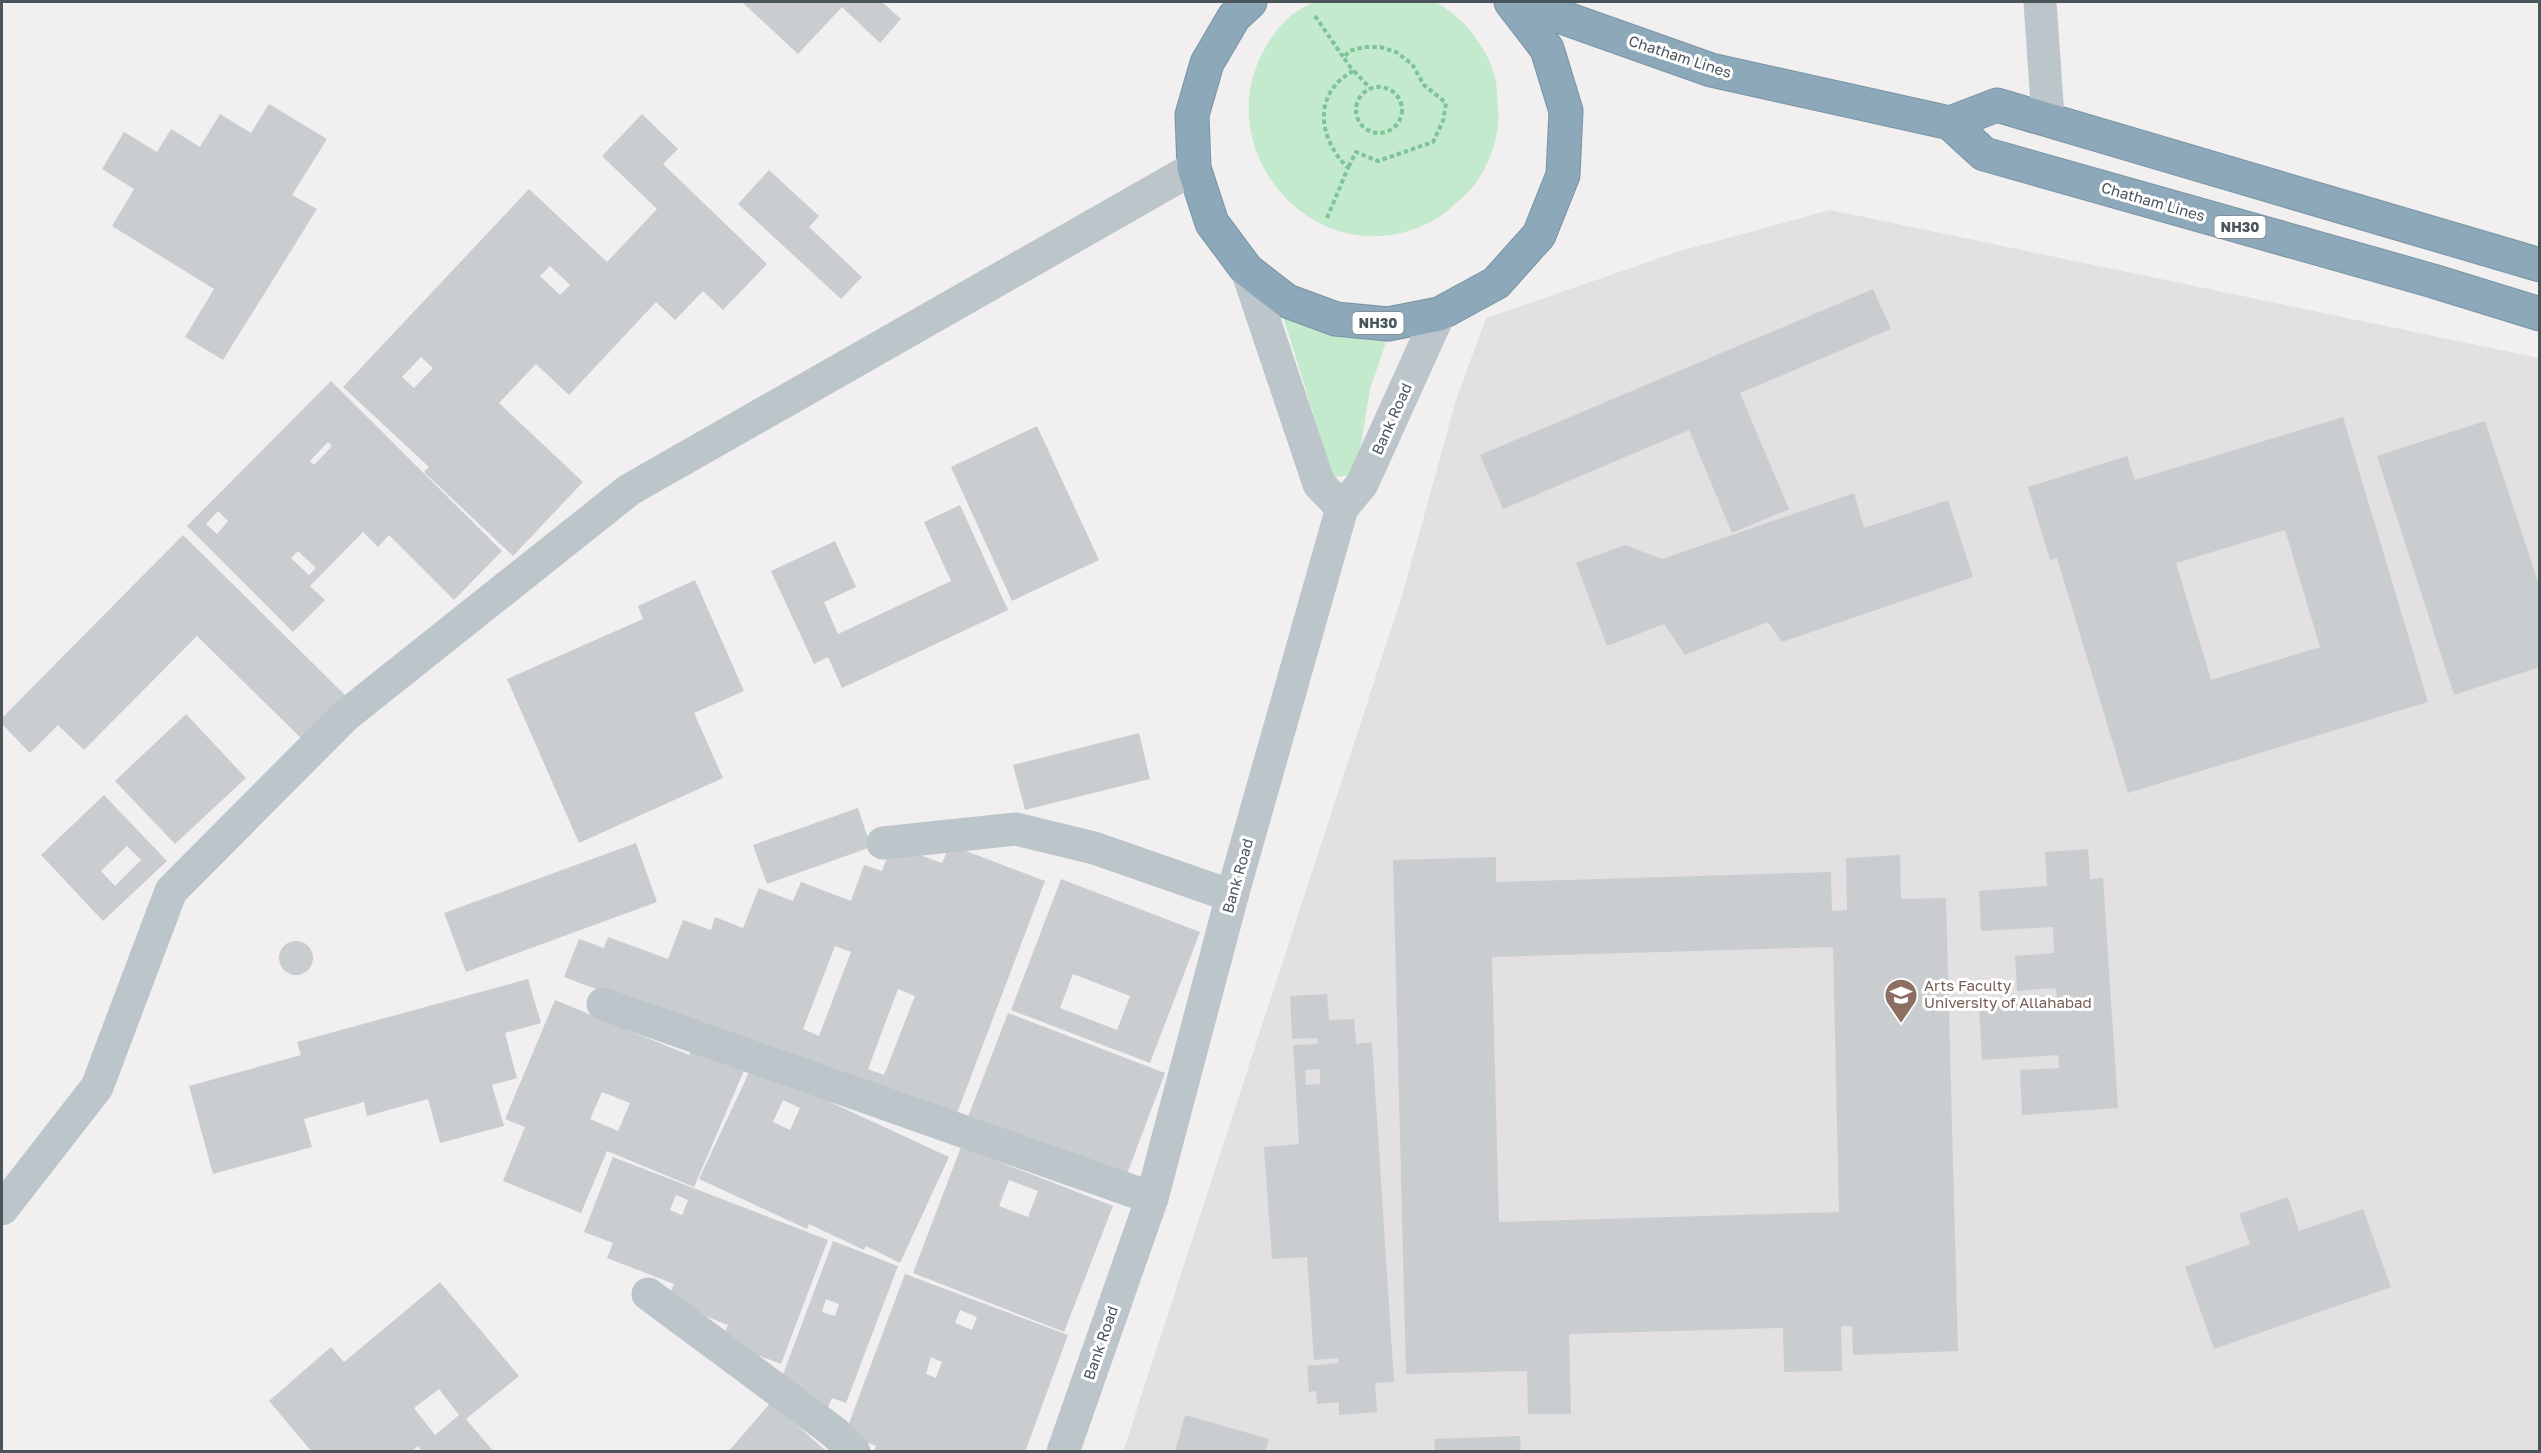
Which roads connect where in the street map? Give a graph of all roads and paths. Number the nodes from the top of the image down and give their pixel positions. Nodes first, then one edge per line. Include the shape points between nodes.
1 (1511, 2) edge
2 (1519, 2) edge
3 (2040, 2) edge
4 (1235, 6) edge
5 (1315, 16) dead end
6 (1353, 71) junction
7 (1370, 88) junction
8 (2048, 118) junction
9 (1950, 123) junction
10 (1194, 168) junction
11 (1348, 168) junction
12 (1327, 218) dead end
13 (2538, 261) edge
14 (1246, 270) junction
15 (1439, 314) junction
16 (2540, 314) edge
17 (1342, 508) junction
18 (883, 843) dead end
19 (1232, 896) junction
20 (603, 1004) dead end
21 (1152, 1198) junction
22 (2, 1209) edge
23 (648, 1294) dead end
24 (854, 1452) edge
25 (1063, 1452) edge

1 - 15 highway, NH30 via 1547,49 1566,111 1563,175 1539,235 1496,283
2 - 9 highway, Chatham Lines / NH30 via 1711,70
3 - 8 street
4 - 10 highway, NH30 via 1207,63 1192,115
5 - 6 path
6 - 7 path
6 - 11 path via 1327,95 1324,116 1326,138
6 - 11 path via 1344,58 1349,51 1380,47 1396,52 1412,64 1424,85 1446,103 1433,142 1378,161 1356,152
7 - 7 path via 1378,86 1398,96 1401,119 1392,131 1384,134 1363,127 1356,114 1358,98
8 - 9 highway via 1996,105
8 - 13 highway
9 - 16 highway, Chatham Lines / NH30 via 1984,154
10 - 14 highway, NH30 via 1212,223
10 - 22 street via 629,490 345,716 171,891 98,1087
11 - 12 path
14 - 15 highway, NH30 via 1287,301 1336,319 1388,324
14 - 17 street via 1319,484
15 - 17 street, Bank Road via 1362,484
17 - 19 street, Bank Road
18 - 19 street via 1016,829 1094,848
19 - 21 street, Bank Road
20 - 21 street
21 - 25 street, Bank Road
23 - 24 street via 834,1432

